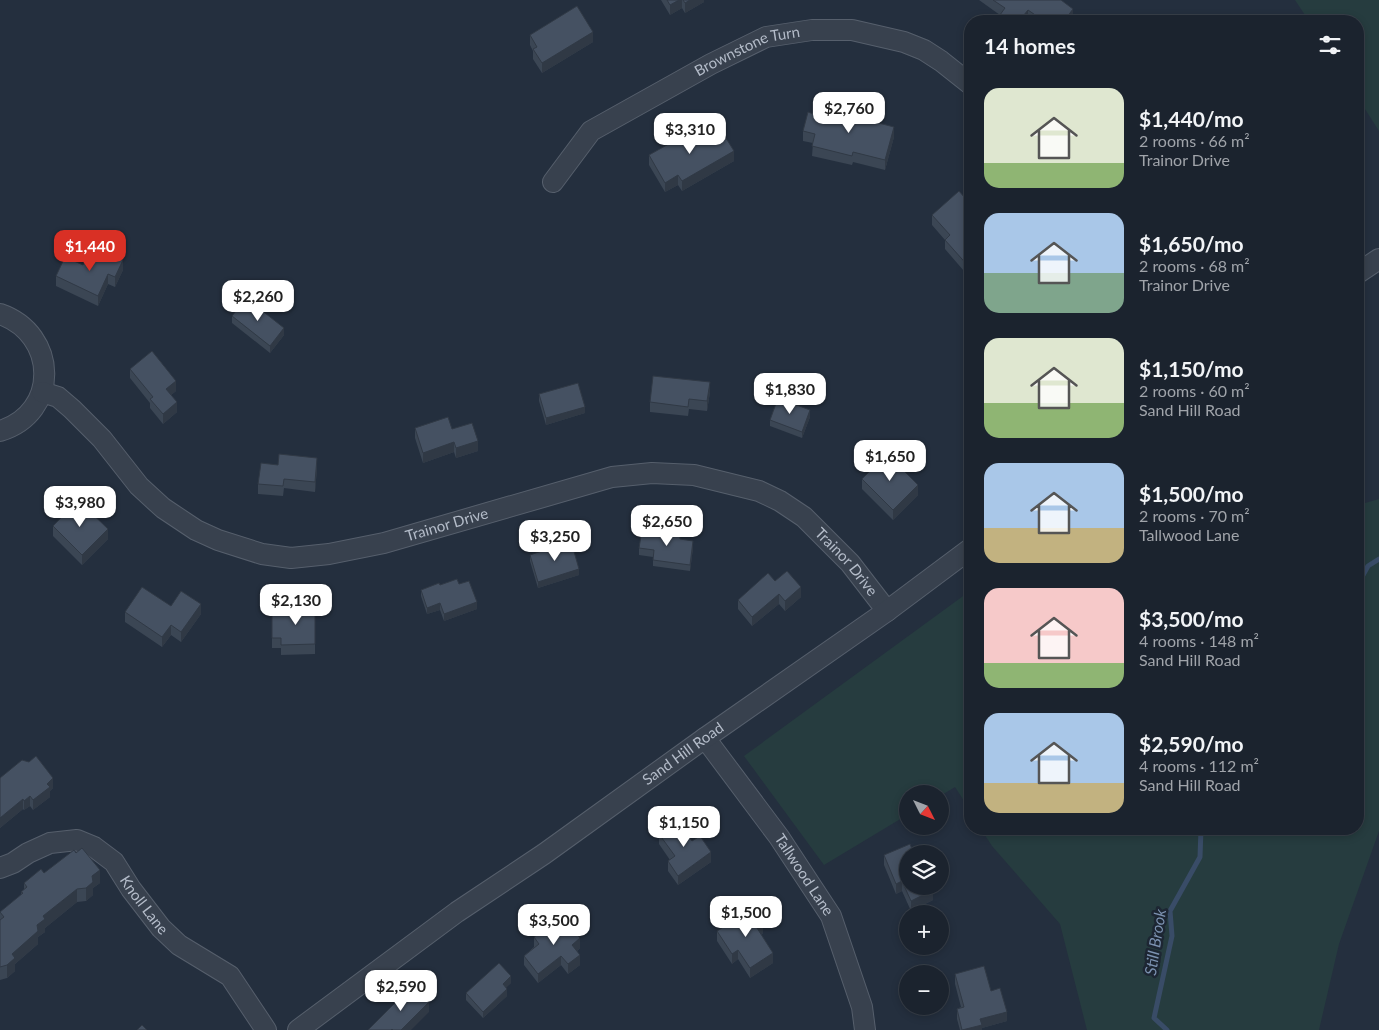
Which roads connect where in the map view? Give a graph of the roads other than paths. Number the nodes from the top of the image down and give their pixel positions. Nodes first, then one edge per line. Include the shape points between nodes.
1 (964, 79) edge
2 (553, 182) dead end
3 (1379, 259) edge
4 (1364, 269) edge
5 (0, 314) edge
6 (42, 392) junction
7 (0, 431) edge
8 (964, 554) edge
9 (887, 611) junction
10 (705, 738) junction
11 (0, 868) edge
12 (266, 1030) edge
13 (298, 1030) edge
14 (866, 1030) edge

1 - 2 street, Brownstone Turn via 924,50 852,30 812,30 766,38 711,64 591,131
3 - 4 street
5 - 6 street via 19,323 33,336 42,354 45,373
6 - 7 street via 23,419
6 - 9 street, Trainor Drive via 58,397 72,409 102,439 139,486 163,508 196,530 262,554 291,558 384,543 612,477 652,473 694,475 759,491 804,517 850,563
8 - 9 street, Sand Hill Road
9 - 10 street, Sand Hill Road
10 - 13 street, Sand Hill Road via 457,912
10 - 14 street, Tallwood Lane via 779,837 831,916 862,1007
11 - 12 street, Knoll Lane via 50,843 76,840 94,847 114,862 161,928 179,945 230,976

